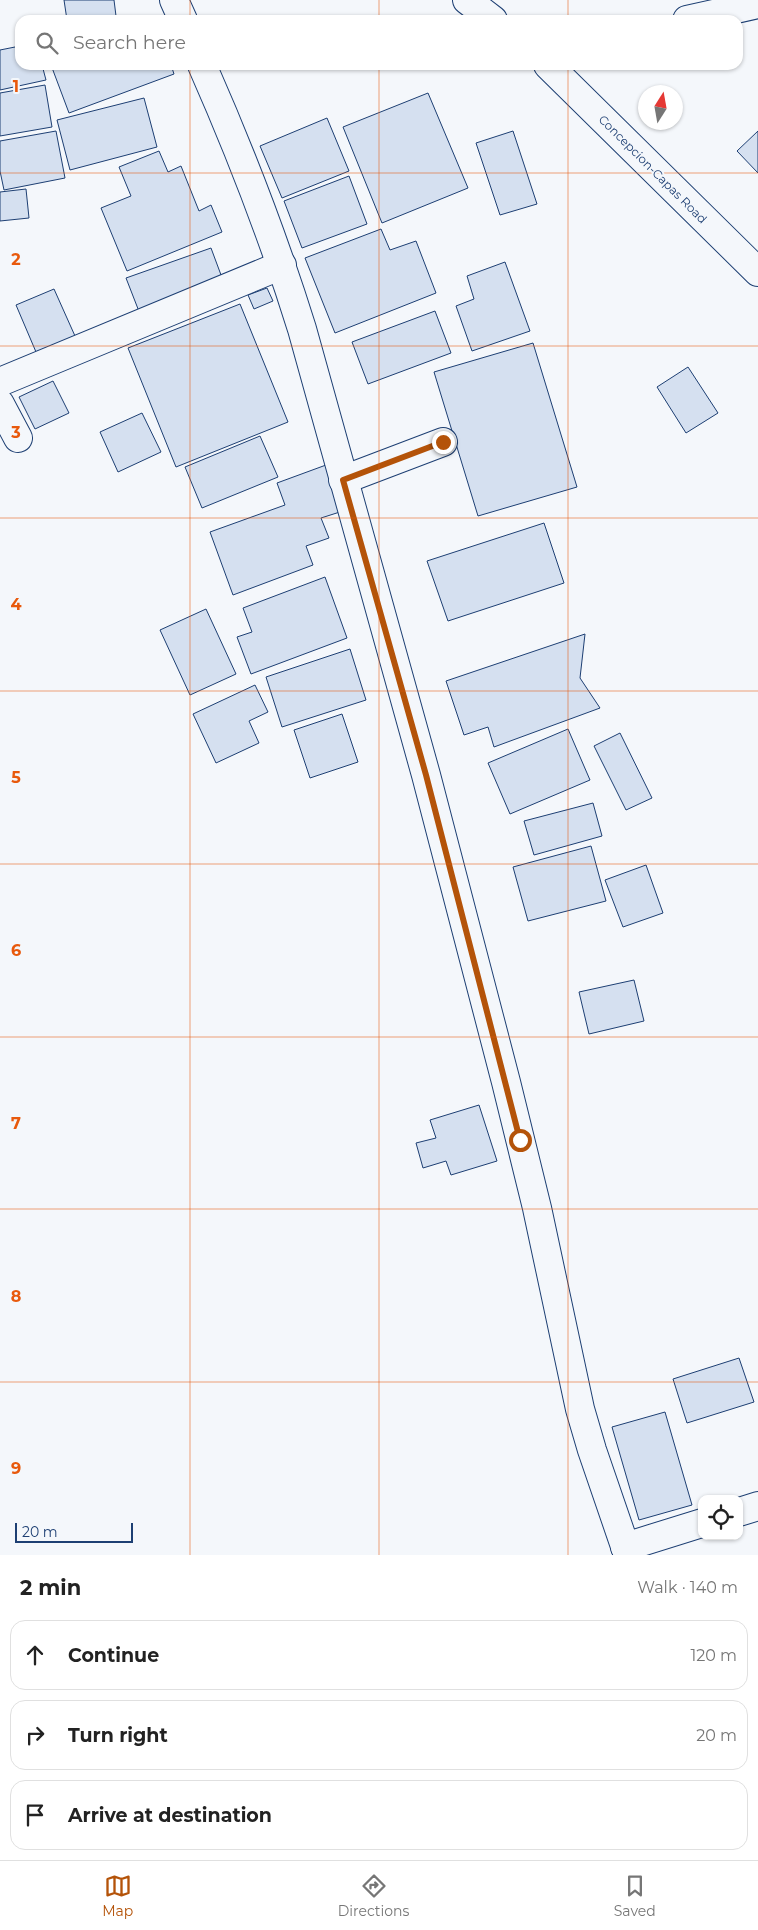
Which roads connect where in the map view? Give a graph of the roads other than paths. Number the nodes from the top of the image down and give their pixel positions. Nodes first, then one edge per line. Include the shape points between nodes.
1 (174, 0) edge
2 (467, 0) edge
3 (758, 4) edge
4 (180, 15) edge
5 (486, 15) edge
6 (709, 15) edge
7 (204, 70) edge
8 (553, 70) edge
9 (282, 265) junction
10 (758, 272) edge
11 (0, 382) edge
12 (0, 404) edge
13 (18, 438) dead end
14 (443, 442) dead end
15 (343, 480) junction
16 (758, 1506) edge
17 (743, 1511) edge
18 (698, 1524) edge
19 (627, 1551) edge

1 - 4 street
2 - 5 street
3 - 6 street
7 - 9 street
8 - 10 street, Concepcion-Capas Road
9 - 11 street
9 - 15 street
12 - 13 street
14 - 15 street
15 - 19 street via 426,775 506,1082 580,1409
16 - 17 street
18 - 19 street

